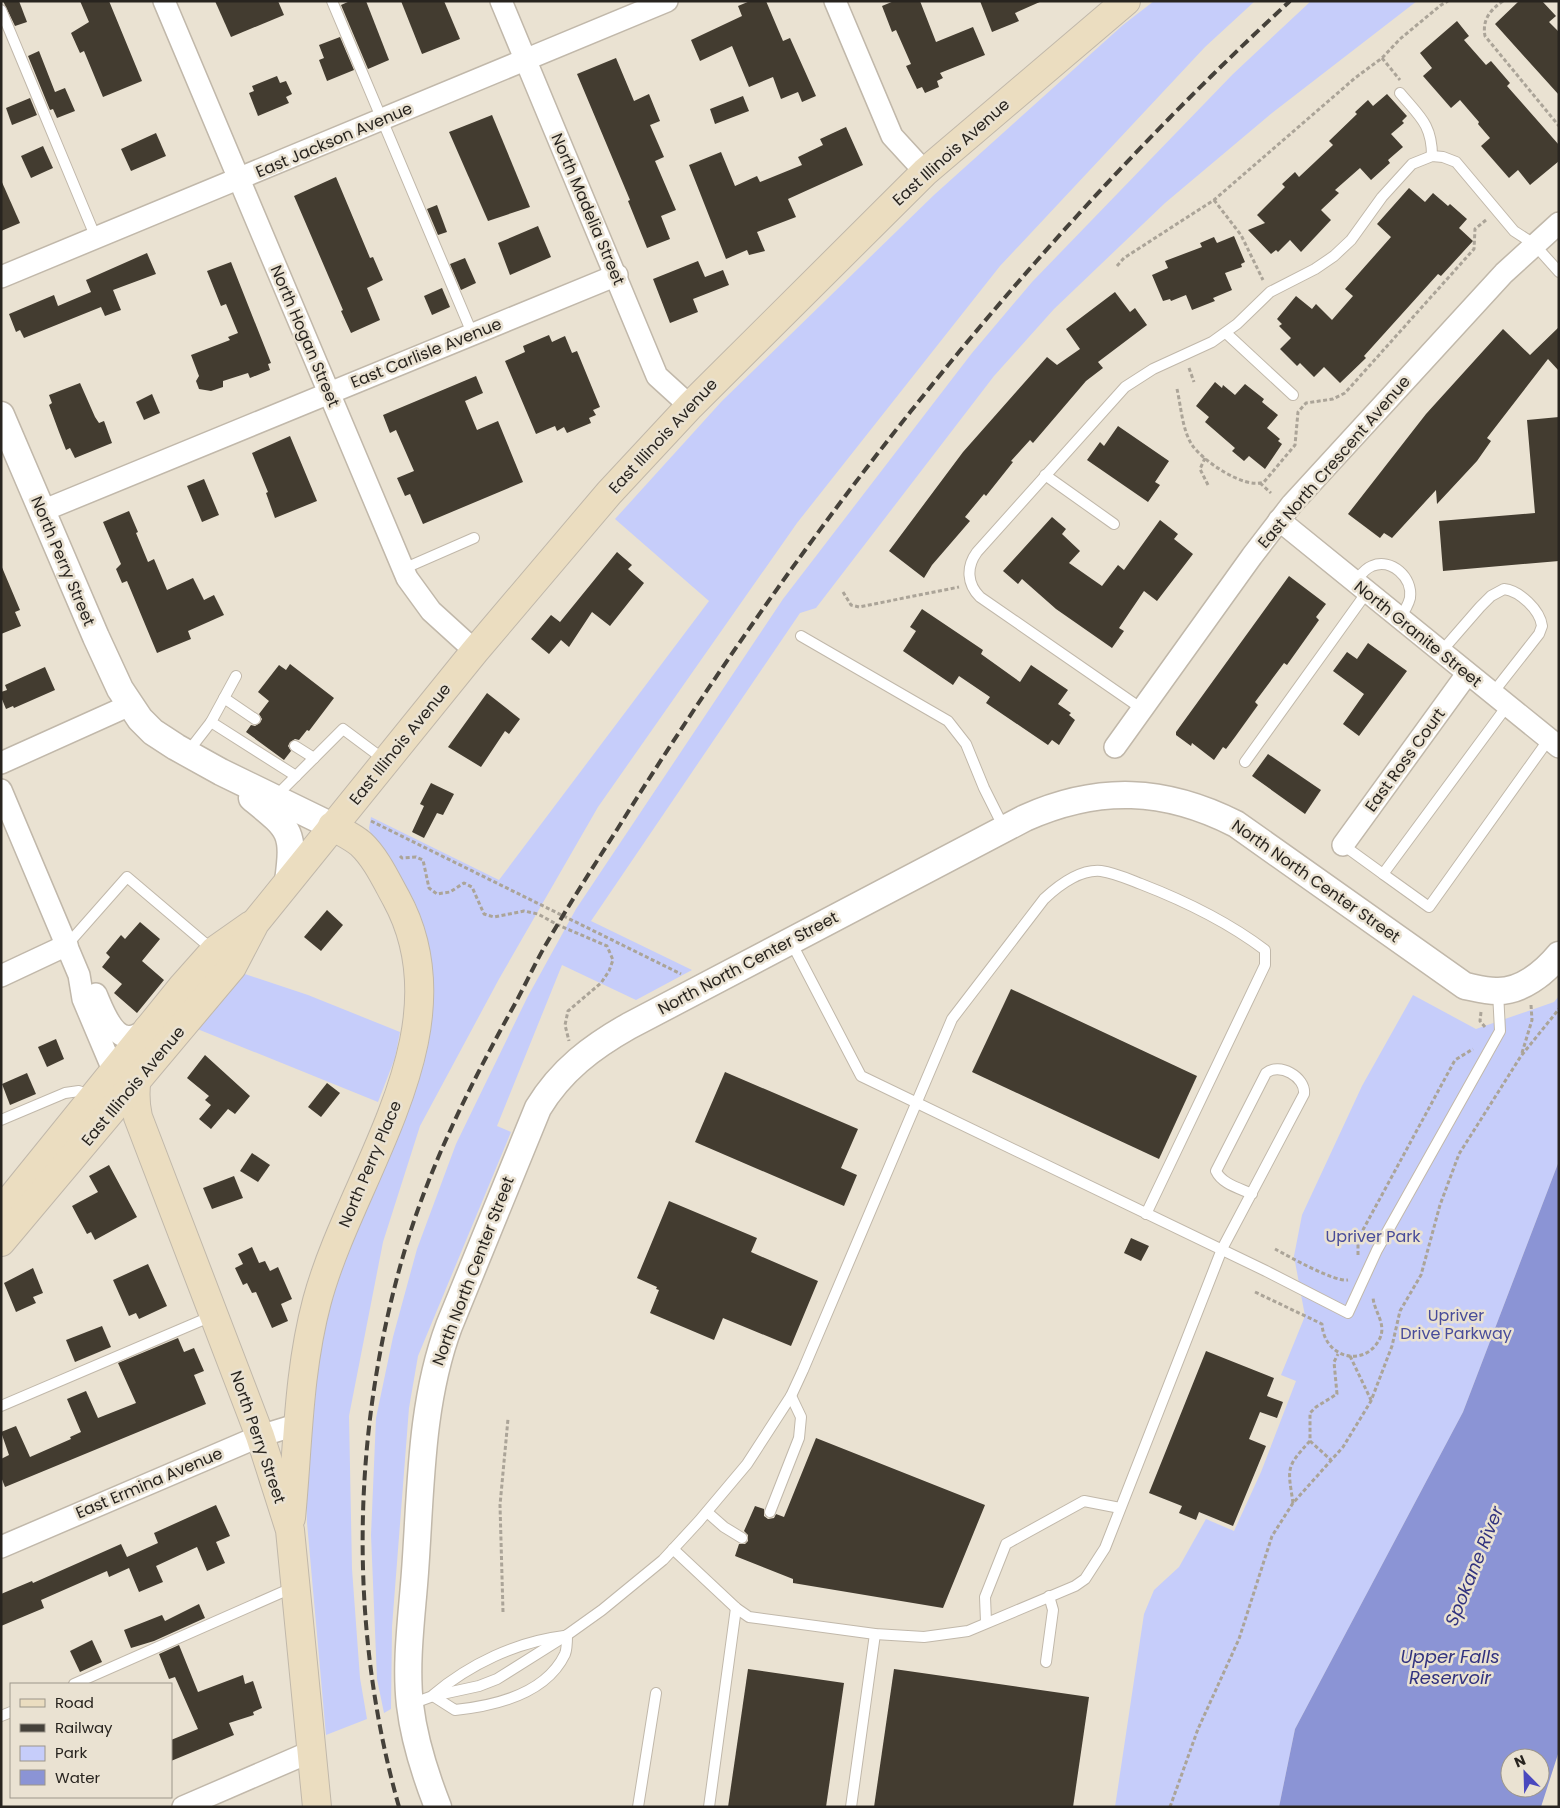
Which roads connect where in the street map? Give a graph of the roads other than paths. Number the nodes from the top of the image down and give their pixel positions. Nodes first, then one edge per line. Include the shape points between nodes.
1 (164, 1) edge
2 (332, 1) edge
3 (501, 1) edge
4 (666, 1) edge
5 (835, 1) edge
6 (1126, 1) edge
7 (1, 10) edge
8 (526, 60) junction
9 (1400, 93) road end
10 (382, 120) junction
11 (1432, 156) junction
12 (925, 172) junction
13 (238, 180) junction
14 (1559, 223) edge
15 (96, 238) junction
16 (1534, 244) junction
17 (1559, 272) edge
18 (617, 275) junction
19 (1, 277) edge
20 (1226, 332) junction
21 (472, 333) junction
22 (330, 392) junction
23 (1293, 396) dead end
24 (690, 406) junction
25 (1, 415) edge
26 (1045, 475) junction
27 (42, 511) junction
28 (1279, 520) junction
29 (1114, 524) dead end
30 (474, 538) dead end
31 (403, 569) junction
32 (1361, 587) junction
33 (1399, 619) junction
34 (801, 636) dead end
35 (475, 651) junction
36 (1440, 653) junction
37 (1467, 674) junction
38 (236, 676) dead end
39 (224, 698) junction
40 (1499, 700) junction
41 (130, 705) junction
42 (1142, 709) junction
43 (255, 719) dead end
44 (211, 722) junction
45 (1554, 743) edge
46 (295, 746) dead end
47 (1115, 746) dead end
48 (187, 753) junction
49 (314, 758) junction
50 (387, 762) junction
51 (1245, 762) dead end
52 (1, 763) edge
53 (221, 772) junction
54 (296, 776) junction
55 (1, 790) edge
56 (274, 798) junction
57 (332, 826) junction
58 (1005, 829) junction
59 (1343, 845) joint
60 (1383, 874) junction
61 (288, 881) junction
62 (255, 923) junction
63 (790, 941) junction
64 (67, 945) junction
65 (214, 951) junction
66 (1559, 956) edge
67 (79, 975) junction
68 (1, 976) edge
69 (1490, 990) junction
70 (148, 1029) junction
71 (124, 1076) junction
72 (91, 1098) junction
73 (915, 1103) junction
74 (1, 1120) edge
75 (87, 1141) junction
76 (146, 1141) junction
77 (1252, 1194) junction
78 (1, 1211) edge
79 (1146, 1214) junction
80 (1, 1242) edge
81 (1222, 1249) junction
82 (214, 1315) junction
83 (791, 1396) junction
84 (1, 1406) edge
85 (300, 1424) junction
86 (260, 1436) junction
87 (1121, 1504) junction
88 (707, 1512) junction
89 (770, 1512) dead end
90 (290, 1530) junction
91 (742, 1538) dead end
92 (1, 1547) edge
93 (673, 1549) junction
94 (294, 1587) junction
95 (1049, 1596) junction
96 (736, 1608) junction
97 (986, 1622) junction
98 (875, 1634) junction
99 (567, 1635) junction
100 (1046, 1662) dead end
101 (76, 1683) edge
102 (656, 1693) dead end
103 (421, 1700) junction
104 (310, 1752) junction
105 (183, 1807) edge
106 (317, 1807) edge
107 (438, 1807) edge
108 (638, 1807) edge
109 (709, 1807) edge
110 (851, 1807) edge

1 - 13 street, North Hogan Street
2 - 10 lane
3 - 8 street, North Madelia Street
4 - 8 street, East Jackson Avenue
5 - 12 street via 892,136
6 - 12 main road, East Illinois Avenue
7 - 15 lane
8 - 10 street, East Jackson Avenue
8 - 18 street, North Madelia Street
9 - 11 lane via 1428,127
10 - 13 street, East Jackson Avenue
10 - 21 lane
11 - 16 lane via 1456,162 1514,231
11 - 20 lane via 1406,170 1351,240 1334,256 1270,292
12 - 24 main road, East Illinois Avenue
13 - 15 street, East Jackson Avenue
13 - 22 street, North Hogan Street
14 - 16 street, East North Crescent Avenue
15 - 19 street, East Jackson Avenue
16 - 17 lane
16 - 28 street, East North Crescent Avenue via 1504,272
18 - 21 street, East Carlisle Avenue
18 - 24 street, North Madelia Street via 657,376
20 - 23 lane
20 - 26 lane via 1202,348 1135,380 1115,396
21 - 22 street, East Carlisle Avenue
22 - 27 street, East Carlisle Avenue
22 - 31 street, North Hogan Street
24 - 35 main road, East Illinois Avenue via 609,493
25 - 27 street, North Perry Street
26 - 29 lane
26 - 42 lane via 974,556 969,569 972,584 986,602
27 - 41 street, North Perry Street via 96,637
28 - 32 street, North Granite Street
28 - 42 street, East North Crescent Avenue
30 - 31 lane
31 - 35 street, North Hogan Street via 431,611
32 - 33 street, North Granite Street
32 - 33 lane via 1371,566 1380,563 1392,565 1403,575 1410,590 1407,607
32 - 51 lane
33 - 36 street, North Granite Street
34 - 58 lane via 948,720 966,744
35 - 50 main road, East Illinois Avenue
36 - 37 street, North Granite Street
36 - 40 lane via 1491,596 1504,589 1524,598 1536,612 1542,626
37 - 40 street, North Granite Street
37 - 59 street, East Ross Court
38 - 39 lane
39 - 43 lane
39 - 44 lane
40 - 45 street, North Granite Street
40 - 60 lane
41 - 48 street via 153,732
41 - 52 street
42 - 47 street, East North Crescent Avenue
44 - 48 lane
44 - 54 lane
45 - 60 lane via 1430,907
46 - 49 lane
48 - 53 street
49 - 50 lane via 343,729
49 - 54 lane
50 - 57 main road, East Illinois Avenue
53 - 56 street
53 - 61 street via 279,820 288,834 292,854
54 - 56 lane
55 - 64 street, North Perry Street
56 - 57 street
57 - 61 main road, East Illinois Avenue
57 - 85 main road, North Perry Place via 362,844 381,870 407,919 419,966 418,1016 402,1087 317,1300 304,1364
58 - 63 street, North North Center Street
58 - 69 street, North North Center Street via 1050,808 1095,797 1147,795 1198,806 1246,830 1465,986
59 - 60 lane
61 - 62 main road, East Illinois Avenue
62 - 65 main road, East Illinois Avenue
62 - 71 main road, East Illinois Avenue via 232,967
63 - 73 lane via 861,1076
63 - 103 street, North North Center Street via 609,1037 580,1057 551,1087 538,1108 440,1348 430,1395 409,1674
64 - 65 lane via 128,876
64 - 67 street, North Perry Street
64 - 68 street
65 - 70 main road, East Illinois Avenue
66 - 69 street via 1529,982
67 - 70 street, North Perry Street via 96,993 114,1029 126,1037
67 - 71 street, North Perry Street via 83,999
69 - 81 lane via 1500,1031 1377,1250 1348,1313
70 - 71 main road
71 - 72 main road, East Illinois Avenue
71 - 75 main road, East Illinois Avenue
71 - 76 main road, North Perry Street
72 - 74 lane via 79,1091 65,1093
72 - 78 main road, East Illinois Avenue
73 - 79 lane
73 - 79 lane via 952,1019 1057,886 1076,876 1100,871 1184,901 1265,950 1266,965
73 - 83 lane
75 - 76 main road via 110,1130 134,1132
75 - 80 main road, East Illinois Avenue
76 - 82 main road, North Perry Street
77 - 77 lane via 1304,1094 1302,1081 1279,1068 1271,1068 1266,1073 1216,1171 1226,1182
77 - 81 lane
79 - 81 lane
81 - 87 lane
82 - 84 lane
82 - 86 main road, North Perry Street
83 - 88 lane via 747,1464
83 - 89 lane via 801,1417 799,1438
85 - 86 street, East Ermina Avenue
85 - 90 main road, North Perry Place
86 - 90 main road, North Perry Street
86 - 92 street, East Ermina Avenue
87 - 95 lane via 1105,1548 1085,1578 1075,1586
87 - 97 lane via 1084,1501 1006,1544 985,1597
88 - 91 lane
88 - 93 lane
90 - 94 main road, North Perry Street
93 - 96 lane
93 - 99 lane via 642,1580
94 - 101 lane
94 - 104 main road, North Perry Street
95 - 97 lane
95 - 100 lane via 1053,1610
96 - 98 lane via 750,1617
96 - 109 lane
97 - 98 lane via 968,1631 924,1637
98 - 110 lane
99 - 103 lane via 542,1639 483,1661
99 - 103 lane via 490,1682
99 - 103 lane via 565,1654 546,1678 529,1690 497,1702 455,1710
102 - 108 lane
103 - 107 street, North North Center Street via 424,1768
104 - 105 street
104 - 106 main road, North Perry Street

